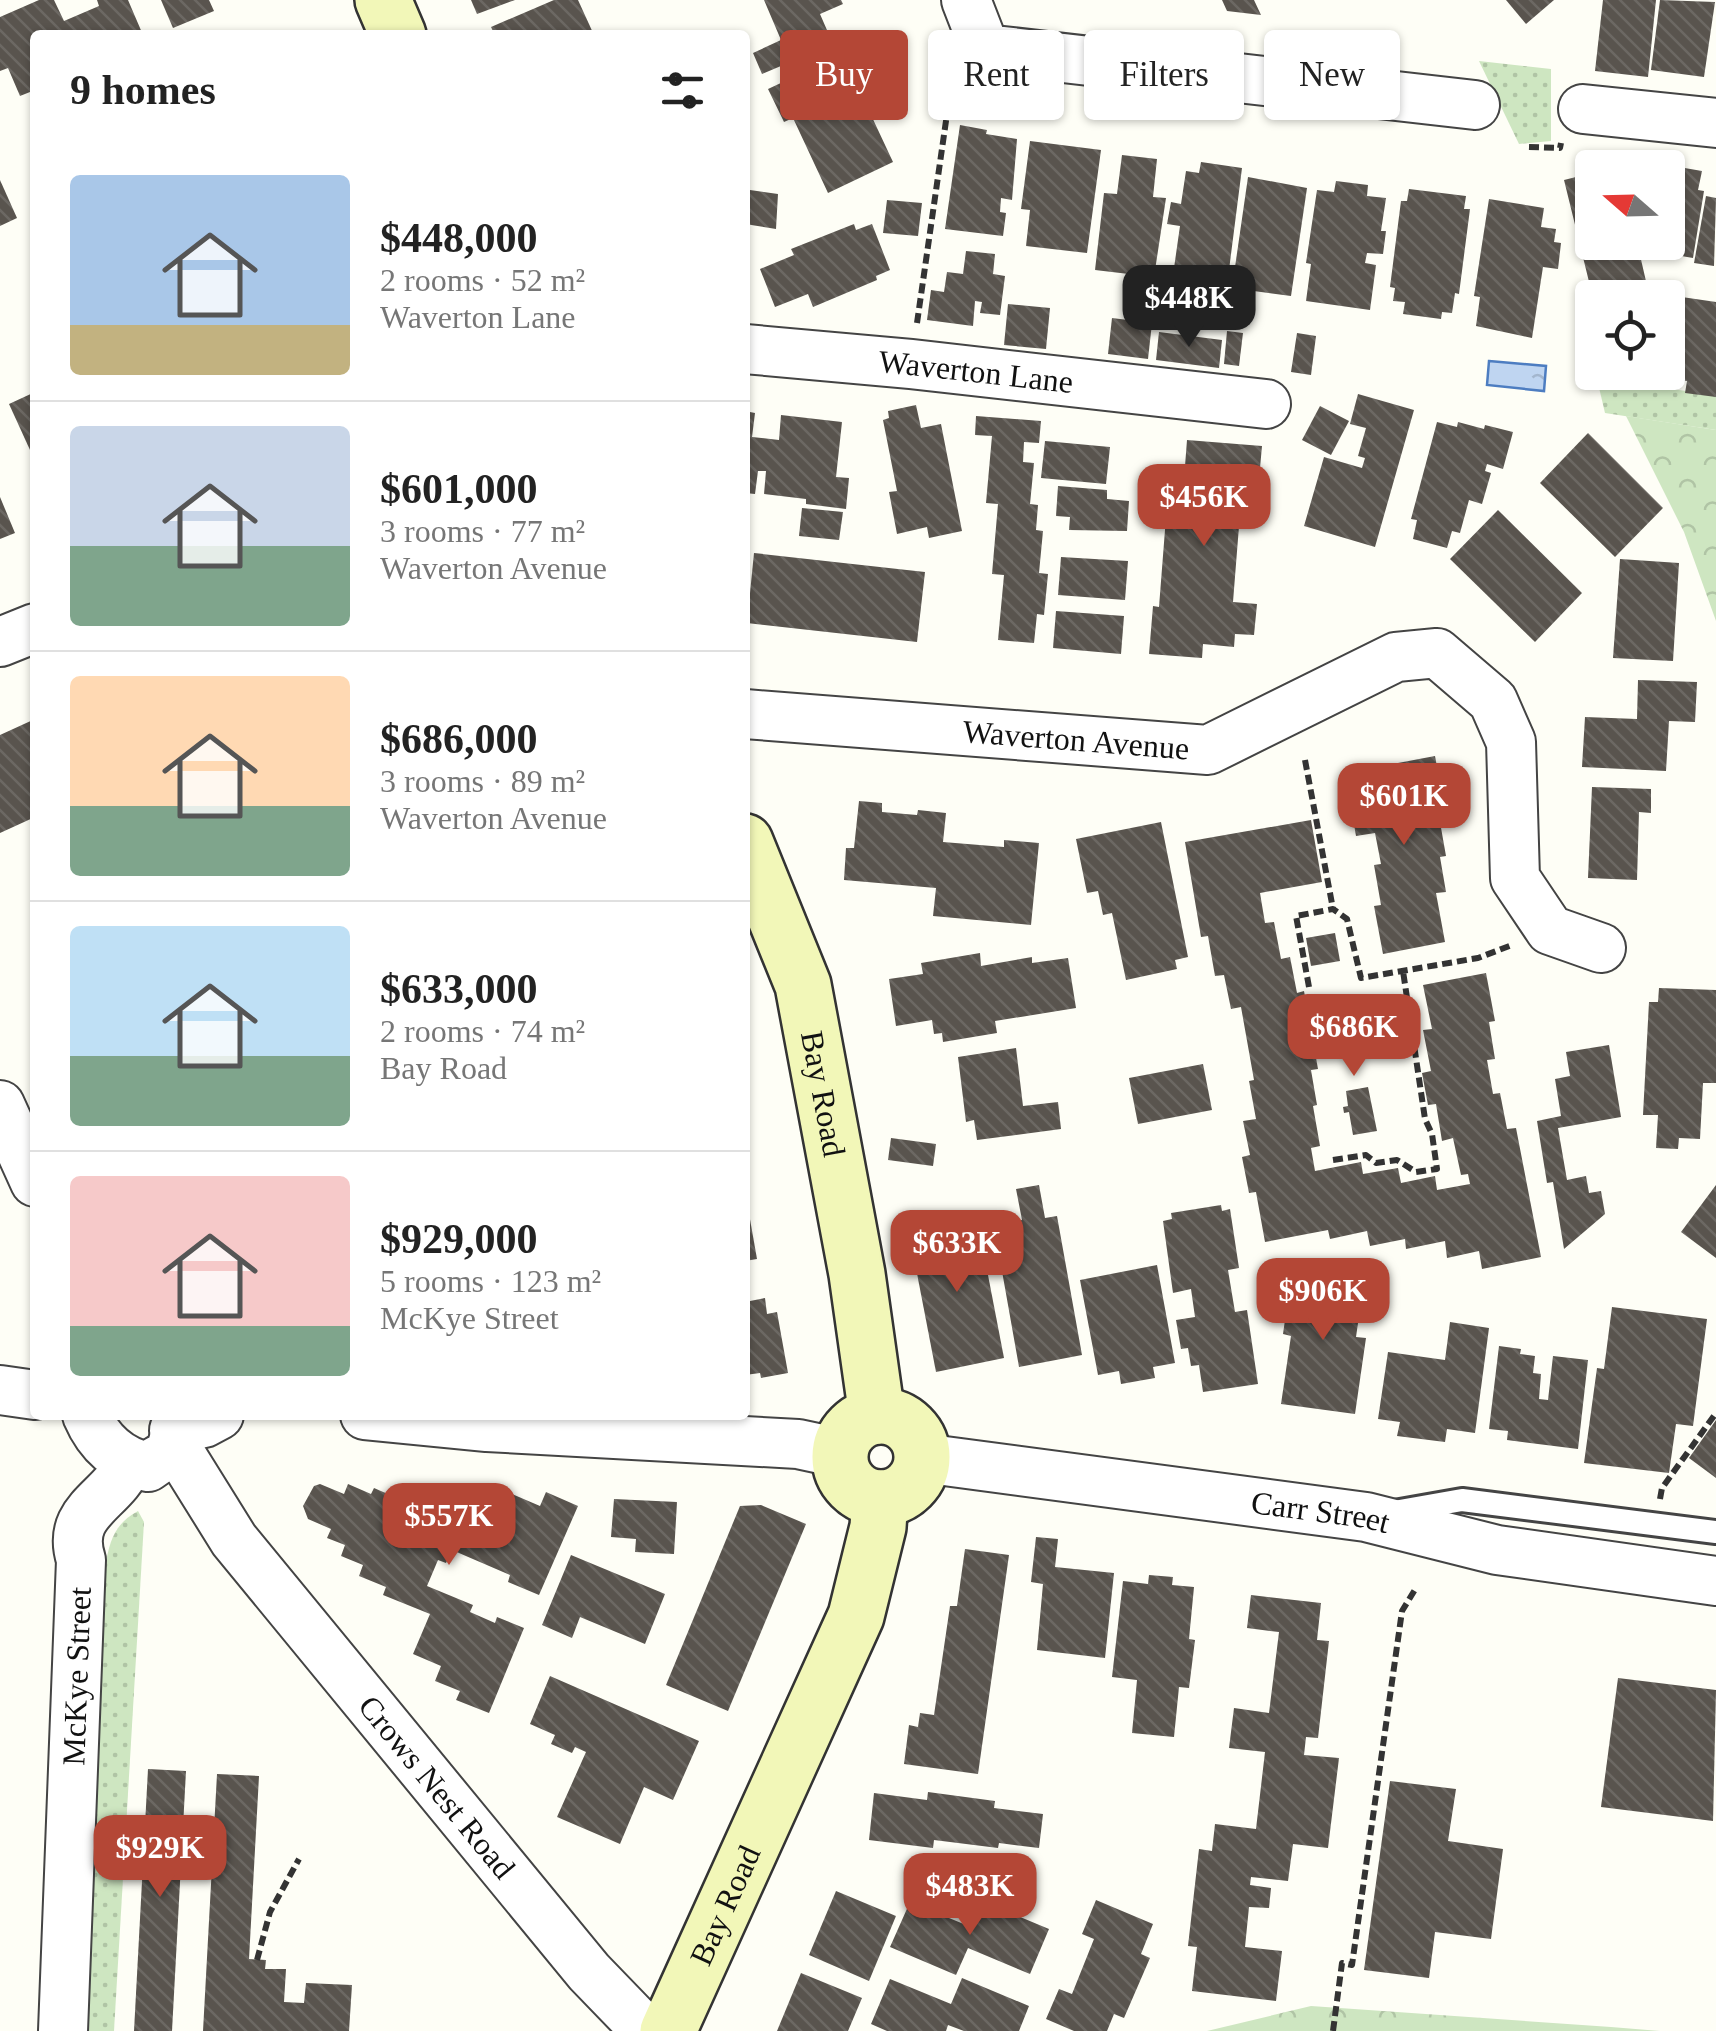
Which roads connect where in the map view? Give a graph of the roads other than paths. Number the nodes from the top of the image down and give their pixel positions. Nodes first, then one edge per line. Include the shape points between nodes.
1 (384, 0) edge
2 (966, 0) edge
3 (396, 30) edge
4 (1474, 105) dead end
5 (1716, 123) edge
6 (1572, 129) road end
7 (750, 349) edge
8 (1266, 404) dead end
9 (30, 630) edge
10 (0, 642) edge
11 (750, 714) edge
12 (750, 854) edge
13 (1601, 948) dead end
14 (0, 1105) edge
15 (30, 1171) edge
16 (90, 1420) edge
17 (210, 1420) edge
18 (487, 1421) edge
19 (859, 1434) junction
20 (158, 1447) edge
21 (922, 1458) junction
22 (880, 1498) junction
23 (1366, 1518) junction
24 (1716, 1532) edge
25 (1716, 1582) edge
26 (63, 2031) edge
27 (646, 2031) edge
28 (668, 2031) edge

1 - 3 street
2 - 4 street via 985,49
5 - 6 street
7 - 8 street, Waverton Lane
9 - 10 street
11 - 13 street, Waverton Avenue via 1208,750 1396,657 1436,653 1493,701 1511,742 1515,878 1550,930
12 - 19 street, Bay Road via 803,985 856,1274
14 - 15 street
16 - 20 street, Crows Nest Road via 110,1449
17 - 20 street
18 - 19 street via 798,1444
19 - 21 street via 904,1422
19 - 22 street via 841,1466 855,1488
20 - 26 street, McKye Street via 92,1506 76,1543 81,1560
20 - 27 street, Crows Nest Road via 589,1972
21 - 22 street via 914,1482
21 - 23 street, Carr Street
22 - 28 street, Bay Road via 856,1616
23 - 24 lane via 1462,1500
23 - 25 street, Carr Street via 1497,1550

